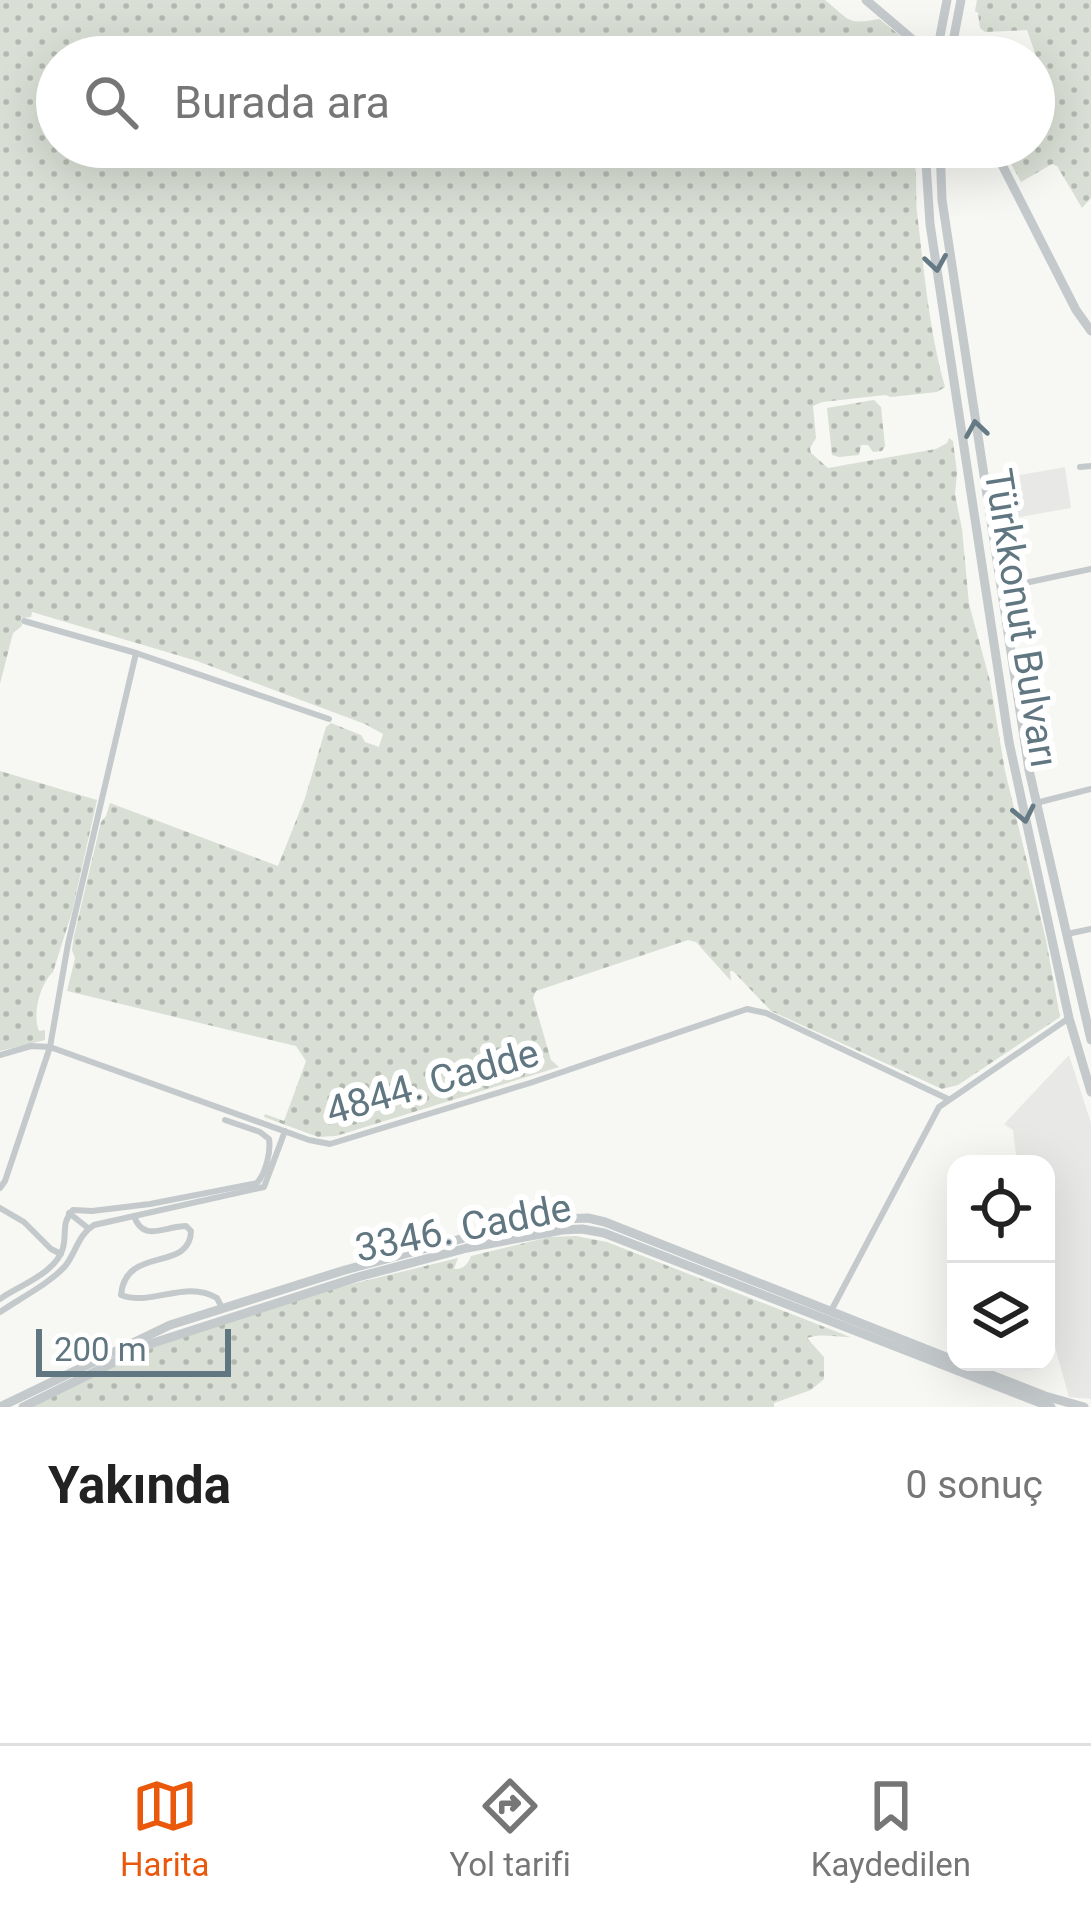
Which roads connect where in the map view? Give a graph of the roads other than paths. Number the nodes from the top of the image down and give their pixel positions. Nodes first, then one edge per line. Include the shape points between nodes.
1 (866, 0) edge
2 (946, 0) edge
3 (961, 0) edge
4 (910, 36) edge
5 (939, 36) edge
6 (954, 36) edge
7 (926, 168) edge
8 (941, 168) edge
9 (1005, 168) edge
10 (1091, 332) edge
11 (1091, 466) edge
12 (1080, 467) dead end
13 (1091, 569) edge
14 (1001, 588) junction
15 (24, 621) dead end
16 (136, 653) junction
17 (329, 719) dead end
18 (1091, 789) edge
19 (1036, 803) junction
20 (1091, 929) edge
21 (1066, 934) junction
22 (1070, 1018) junction
23 (1091, 1040) edge
24 (50, 1047) junction
25 (0, 1055) edge
26 (1091, 1092) edge
27 (948, 1099) junction
28 (225, 1120) dead end
29 (285, 1131) junction
30 (0, 1188) edge
31 (0, 1208) edge
32 (134, 1216) junction
33 (67, 1217) junction
34 (85, 1232) junction
35 (61, 1254) junction
36 (0, 1298) edge
37 (222, 1308) junction
38 (831, 1311) junction
39 (0, 1312) edge
40 (947, 1358) edge
41 (980, 1371) edge
42 (0, 1406) edge
43 (23, 1407) edge
44 (1051, 1407) edge
45 (1084, 1407) edge

1 - 4 street
2 - 5 street
3 - 6 street
7 -> 22 street, Türkkonut Bulvarı via 1009,742
14 -> 8 street, Türkkonut Bulvarı
9 - 10 street
11 - 12 street
13 - 14 street
14 - 19 street, Türkkonut Bulvarı
15 - 16 street
16 - 17 street
16 - 24 street
18 - 19 street
19 - 21 street, Türkkonut Bulvarı
20 - 21 street
21 - 23 street, Türkkonut Bulvarı
22 - 26 street, Türkkonut Bulvarı
22 - 27 street
24 - 25 street, 4844. Cadde
24 - 29 street, 4844. Cadde
24 - 30 street
27 - 29 street, 4844. Cadde via 766,1013 742,1010 336,1142
27 - 38 street
28 - 33 street via 269,1139 257,1183
29 - 32 street via 259,1189
31 - 35 street
32 - 34 street
32 - 37 street via 144,1232 182,1225 192,1239 179,1254 133,1270 121,1294 198,1291
33 - 34 street
33 - 35 street
34 - 39 street via 60,1271
35 - 36 street
37 - 38 street, 3346. Cadde via 468,1237 577,1218
37 - 42 street, 3346. Cadde
38 - 40 street, 3346. Cadde
41 - 45 street, 3346. Cadde
43 - 44 street, 3346. Cadde via 202,1326 467,1248 577,1229

